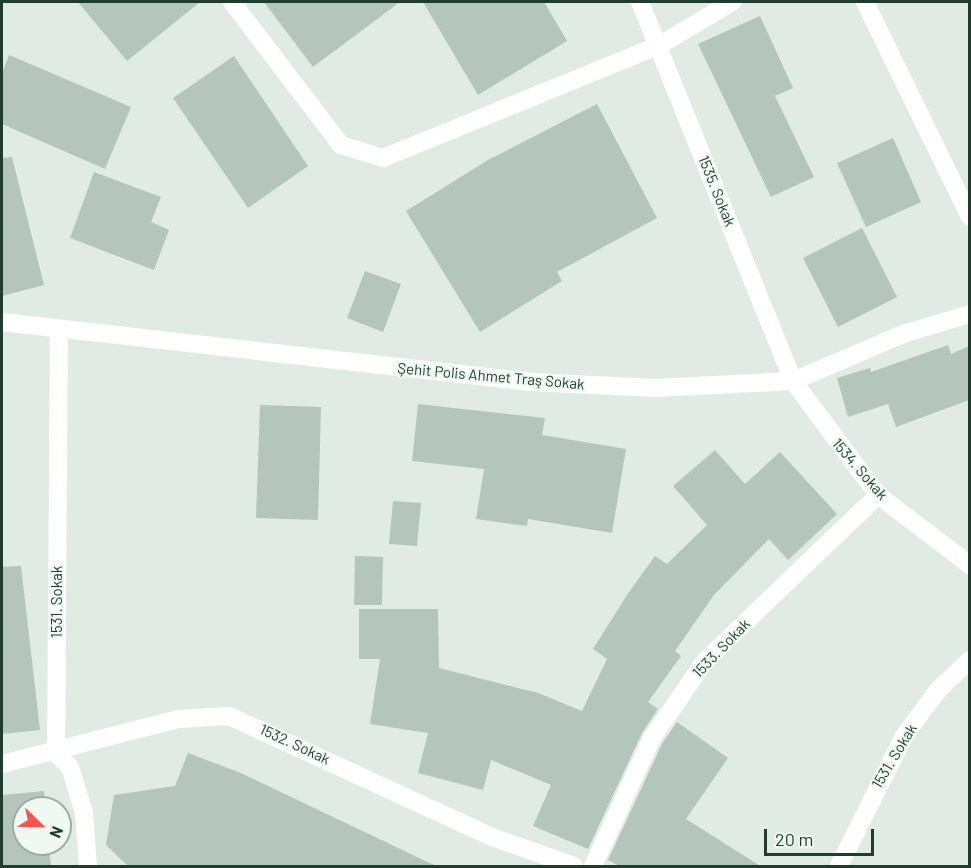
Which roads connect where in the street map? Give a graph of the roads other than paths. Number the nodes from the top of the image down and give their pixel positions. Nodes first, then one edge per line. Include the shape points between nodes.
1 (232, 2) edge
2 (640, 2) edge
3 (732, 2) edge
4 (865, 2) edge
5 (660, 45) junction
6 (969, 217) edge
7 (969, 314) edge
8 (2, 322) edge
9 (59, 329) junction
10 (793, 381) junction
11 (878, 495) junction
12 (969, 566) edge
13 (969, 660) edge
14 (56, 754) junction
15 (2, 764) edge
16 (551, 864) edge
17 (88, 867) edge
18 (574, 867) edge
19 (593, 867) edge
20 (839, 867) edge

1 - 5 street via 341,145 383,158
2 - 5 street, 1535. Sokak
3 - 5 street
4 - 6 street
5 - 10 street, 1535. Sokak
7 - 10 street, Şehit Polis Ahmet Traş Sokak via 903,334
8 - 9 street, Şehit Polis Ahmet Traş Sokak
9 - 10 street, Şehit Polis Ahmet Traş Sokak via 531,382 656,388
9 - 14 street, 1531. Sokak
10 - 11 street, 1534. Sokak
11 - 12 street, 1534. Sokak
11 - 19 street, 1533. Sokak via 698,670 652,738
13 - 20 street, 1531. Sokak via 938,690 904,736
14 - 15 street, 1532. Sokak
14 - 16 street, 1532. Sokak via 178,719 229,716
14 - 17 street via 70,768 84,813
16 - 18 street, 1532. Sokak

